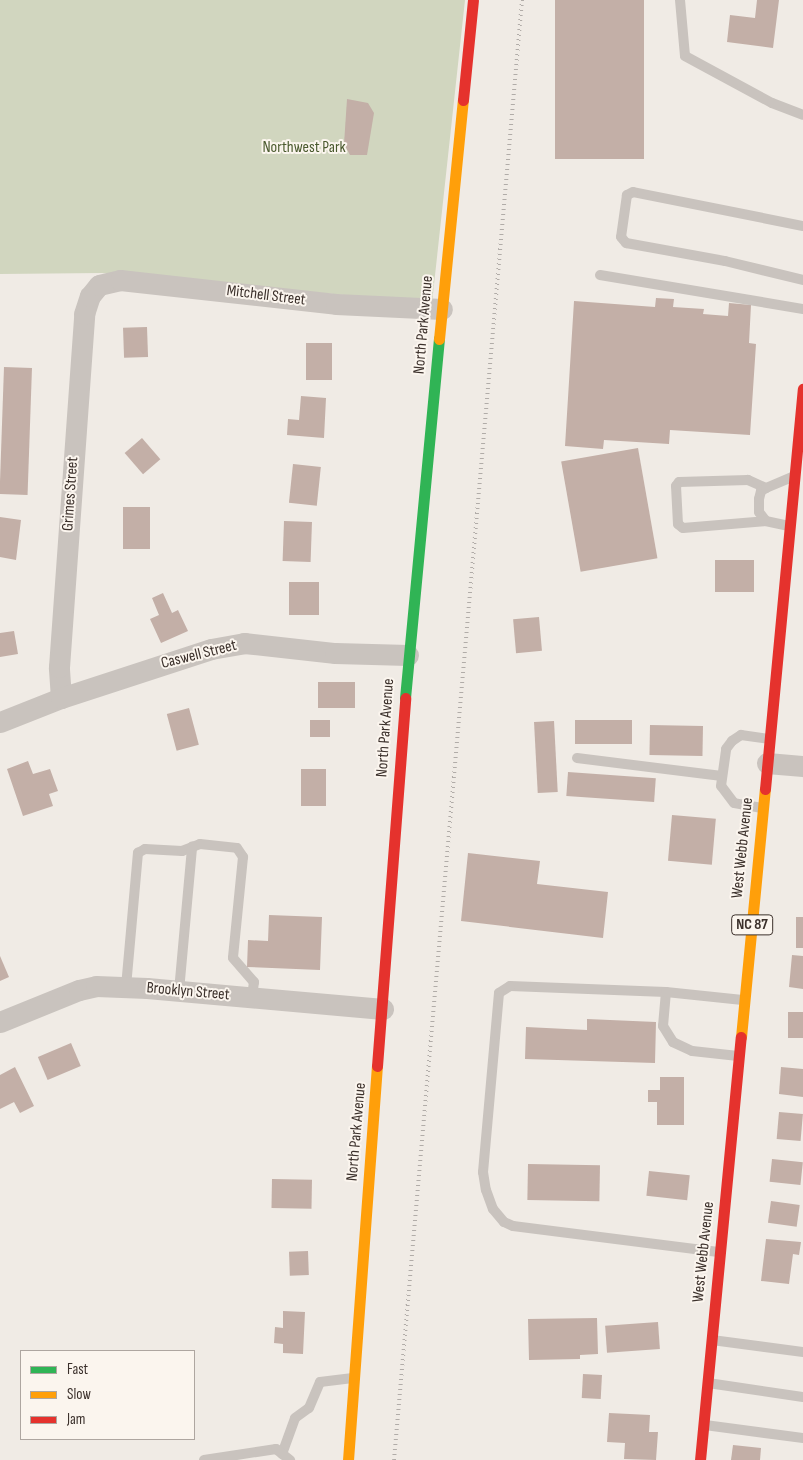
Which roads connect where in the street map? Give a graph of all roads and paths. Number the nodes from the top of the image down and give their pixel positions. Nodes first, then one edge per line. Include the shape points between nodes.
1 (473, 0) edge
2 (680, 0) edge
3 (803, 116) edge
4 (803, 226) edge
5 (600, 275) dead end
6 (803, 280) edge
7 (94, 292) joint
8 (442, 309) junction
9 (803, 310) edge
10 (803, 389) edge
11 (795, 475) junction
12 (766, 488) junction
13 (766, 521) junction
14 (790, 526) junction
15 (408, 655) junction
16 (61, 698) junction
17 (0, 722) edge
18 (770, 739) junction
19 (577, 758) dead end
20 (767, 763) junction
21 (803, 766) edge
22 (722, 776) junction
23 (763, 808) junction
24 (192, 846) junction
25 (126, 987) junction
26 (179, 991) junction
27 (666, 992) junction
28 (252, 997) junction
29 (744, 1000) junction
30 (383, 1009) junction
31 (0, 1022) edge
32 (739, 1056) junction
33 (720, 1252) junction
34 (711, 1340) junction
35 (803, 1352) edge
36 (354, 1378) junction
37 (707, 1382) junction
38 (803, 1397) edge
39 (703, 1425) junction
40 (803, 1438) edge
41 (286, 1457) edge
42 (204, 1460) edge
43 (348, 1460) edge
44 (700, 1460) edge

1 - 8 main road, North Park Avenue
2 - 3 lane via 685,56
4 - 6 lane via 633,192 627,195 622,237 626,243 725,261
5 - 9 lane
7 - 8 street, Mitchell Street via 105,282 120,280 336,304
7 - 16 street, Grimes Street via 84,314 59,667
8 - 15 main road, North Park Avenue
10 - 11 main road, West Webb Avenue / NC 87
11 - 12 lane
11 - 14 main road, West Webb Avenue / NC 87
12 - 13 lane via 760,494 759,512
12 - 13 lane via 748,480 679,482 676,486 678,524 683,528
13 - 14 lane
14 - 18 main road, West Webb Avenue / NC 87
15 - 16 street, Caswell Street via 335,653 244,643 187,655
15 - 30 main road, North Park Avenue
16 - 17 street, Caswell Street
18 - 20 main road, West Webb Avenue / NC 87
18 - 22 lane via 741,735 732,741 726,749
19 - 22 lane
20 - 21 street
20 - 23 main road, West Webb Avenue / NC 87
22 - 23 lane via 721,786 734,803
23 - 29 main road, West Webb Avenue / NC 87
24 - 25 lane via 182,851 145,849 138,853
24 - 26 lane
24 - 28 lane via 236,848 243,858 233,958 254,982
25 - 26 street, Brooklyn Street
25 - 31 street, Brooklyn Street via 96,986 79,990
26 - 28 street, Brooklyn Street
27 - 29 lane
27 - 32 lane via 663,1026 672,1042 692,1051
27 - 33 lane via 510,986 499,992 483,1172 486,1190 493,1209 504,1222 513,1226
28 - 30 street, Brooklyn Street
29 - 32 main road, West Webb Avenue / NC 87
30 - 36 main road, North Park Avenue
32 - 33 main road, West Webb Avenue / NC 87
33 - 34 main road, West Webb Avenue / NC 87
34 - 35 lane
34 - 37 main road, West Webb Avenue / NC 87
36 - 41 lane via 320,1382 309,1408 295,1418
36 - 43 main road, North Park Avenue
37 - 38 lane
37 - 39 main road, West Webb Avenue / NC 87
39 - 40 lane
39 - 44 main road, West Webb Avenue / NC 87
41 - 42 lane via 276,1449

